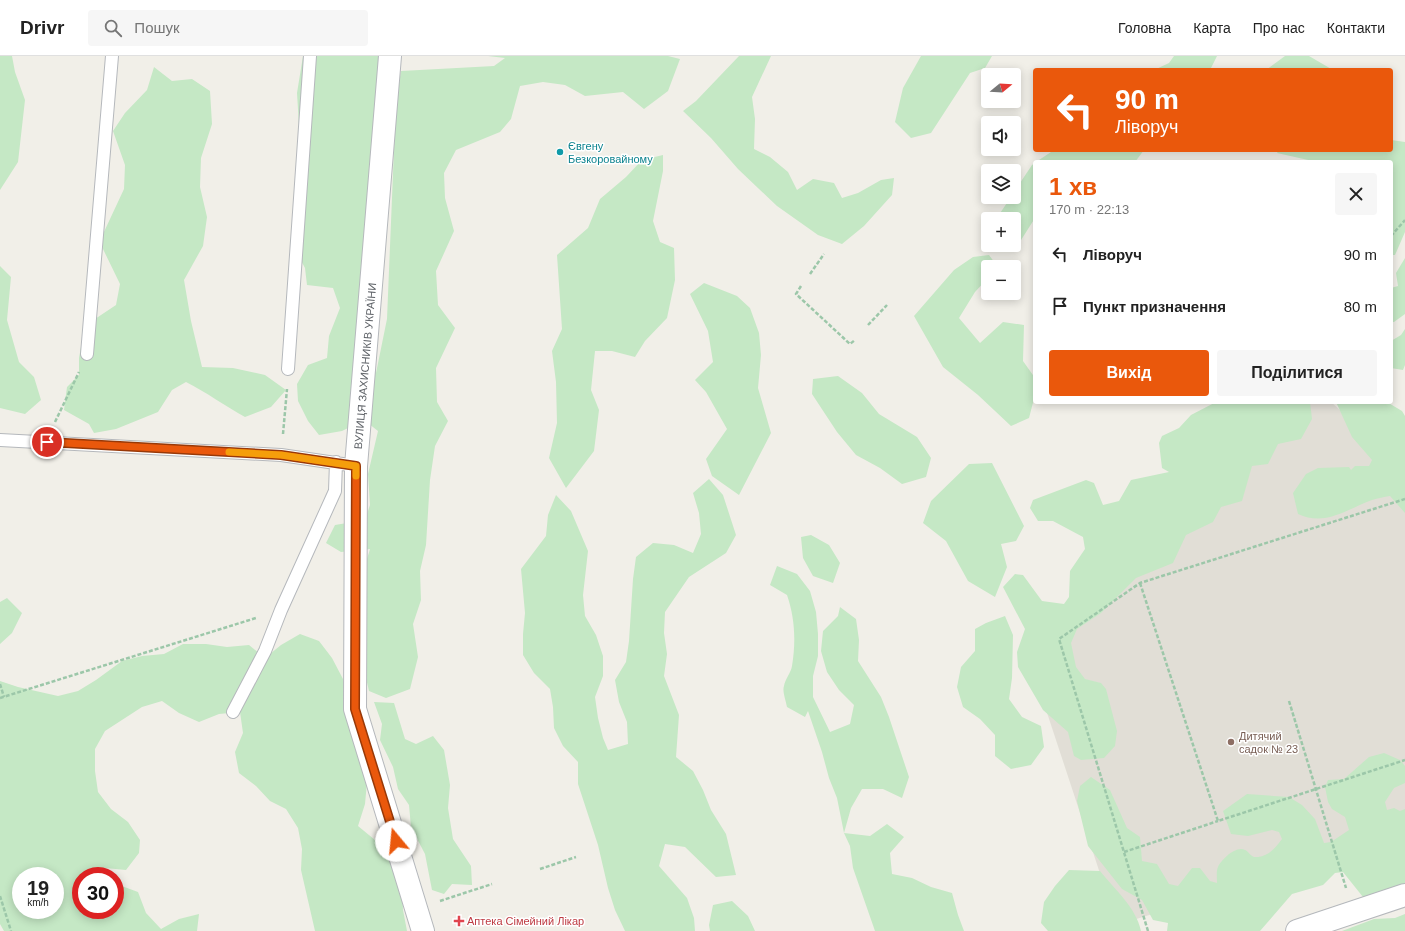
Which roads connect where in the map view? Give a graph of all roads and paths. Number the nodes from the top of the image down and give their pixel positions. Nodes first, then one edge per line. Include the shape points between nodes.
1 (112, 56) edge
2 (310, 56) edge
3 (390, 56) edge
4 (1405, 220) edge
5 (1393, 234) edge
6 (824, 254) dead end
7 (810, 274) dead end
8 (801, 286) dead end
9 (887, 305) dead end
10 (868, 325) dead end
11 (855, 340) dead end
12 (87, 354) joint
13 (288, 369) joint
14 (55, 423) dead end
15 (283, 437) dead end
16 (0, 440) edge
17 (346, 464) junction
18 (1405, 499) edge
19 (1140, 583) junction
20 (281, 610) junction
21 (0, 684) edge
22 (4, 697) junction
23 (0, 698) edge
24 (1289, 701) dead end
25 (233, 712) dead end
26 (1405, 760) edge
27 (1316, 789) junction
28 (1218, 821) junction
29 (1124, 852) junction
30 (576, 857) dead end
31 (540, 869) dead end
32 (492, 884) dead end
33 (1405, 895) edge
34 (0, 896) edge
35 (416, 908) junction
36 (1353, 912) junction
37 (11, 931) edge
38 (423, 931) edge
39 (1148, 931) edge
40 (1297, 931) edge

1 - 12 lane
2 - 13 lane
3 - 17 street, ВУЛИЦЯ ЗАХИСНИКІВ УКРАЇНИ
4 - 5 path
6 - 7 path
8 - 11 path via 796,294 850,344
9 - 10 path
12 - 14 path
13 - 15 path
16 - 17 lane via 281,455
17 - 20 lane
17 - 35 street, ВУЛИЦЯ ЗАХИСНИКІВ УКРАЇНИ via 355,709
18 - 19 path
19 - 28 path
19 - 29 path via 1059,639
20 - 22 path
20 - 25 lane via 265,651
21 - 22 path
22 - 23 path
24 - 27 path
26 - 27 path
27 - 28 path
27 - 36 path
28 - 29 path
29 - 39 path
30 - 31 path
32 - 35 path
33 - 36 street
34 - 37 path
35 - 38 street, ВУЛИЦЯ ЗАХИСНИКІВ УКРАЇНИ
36 - 40 street

